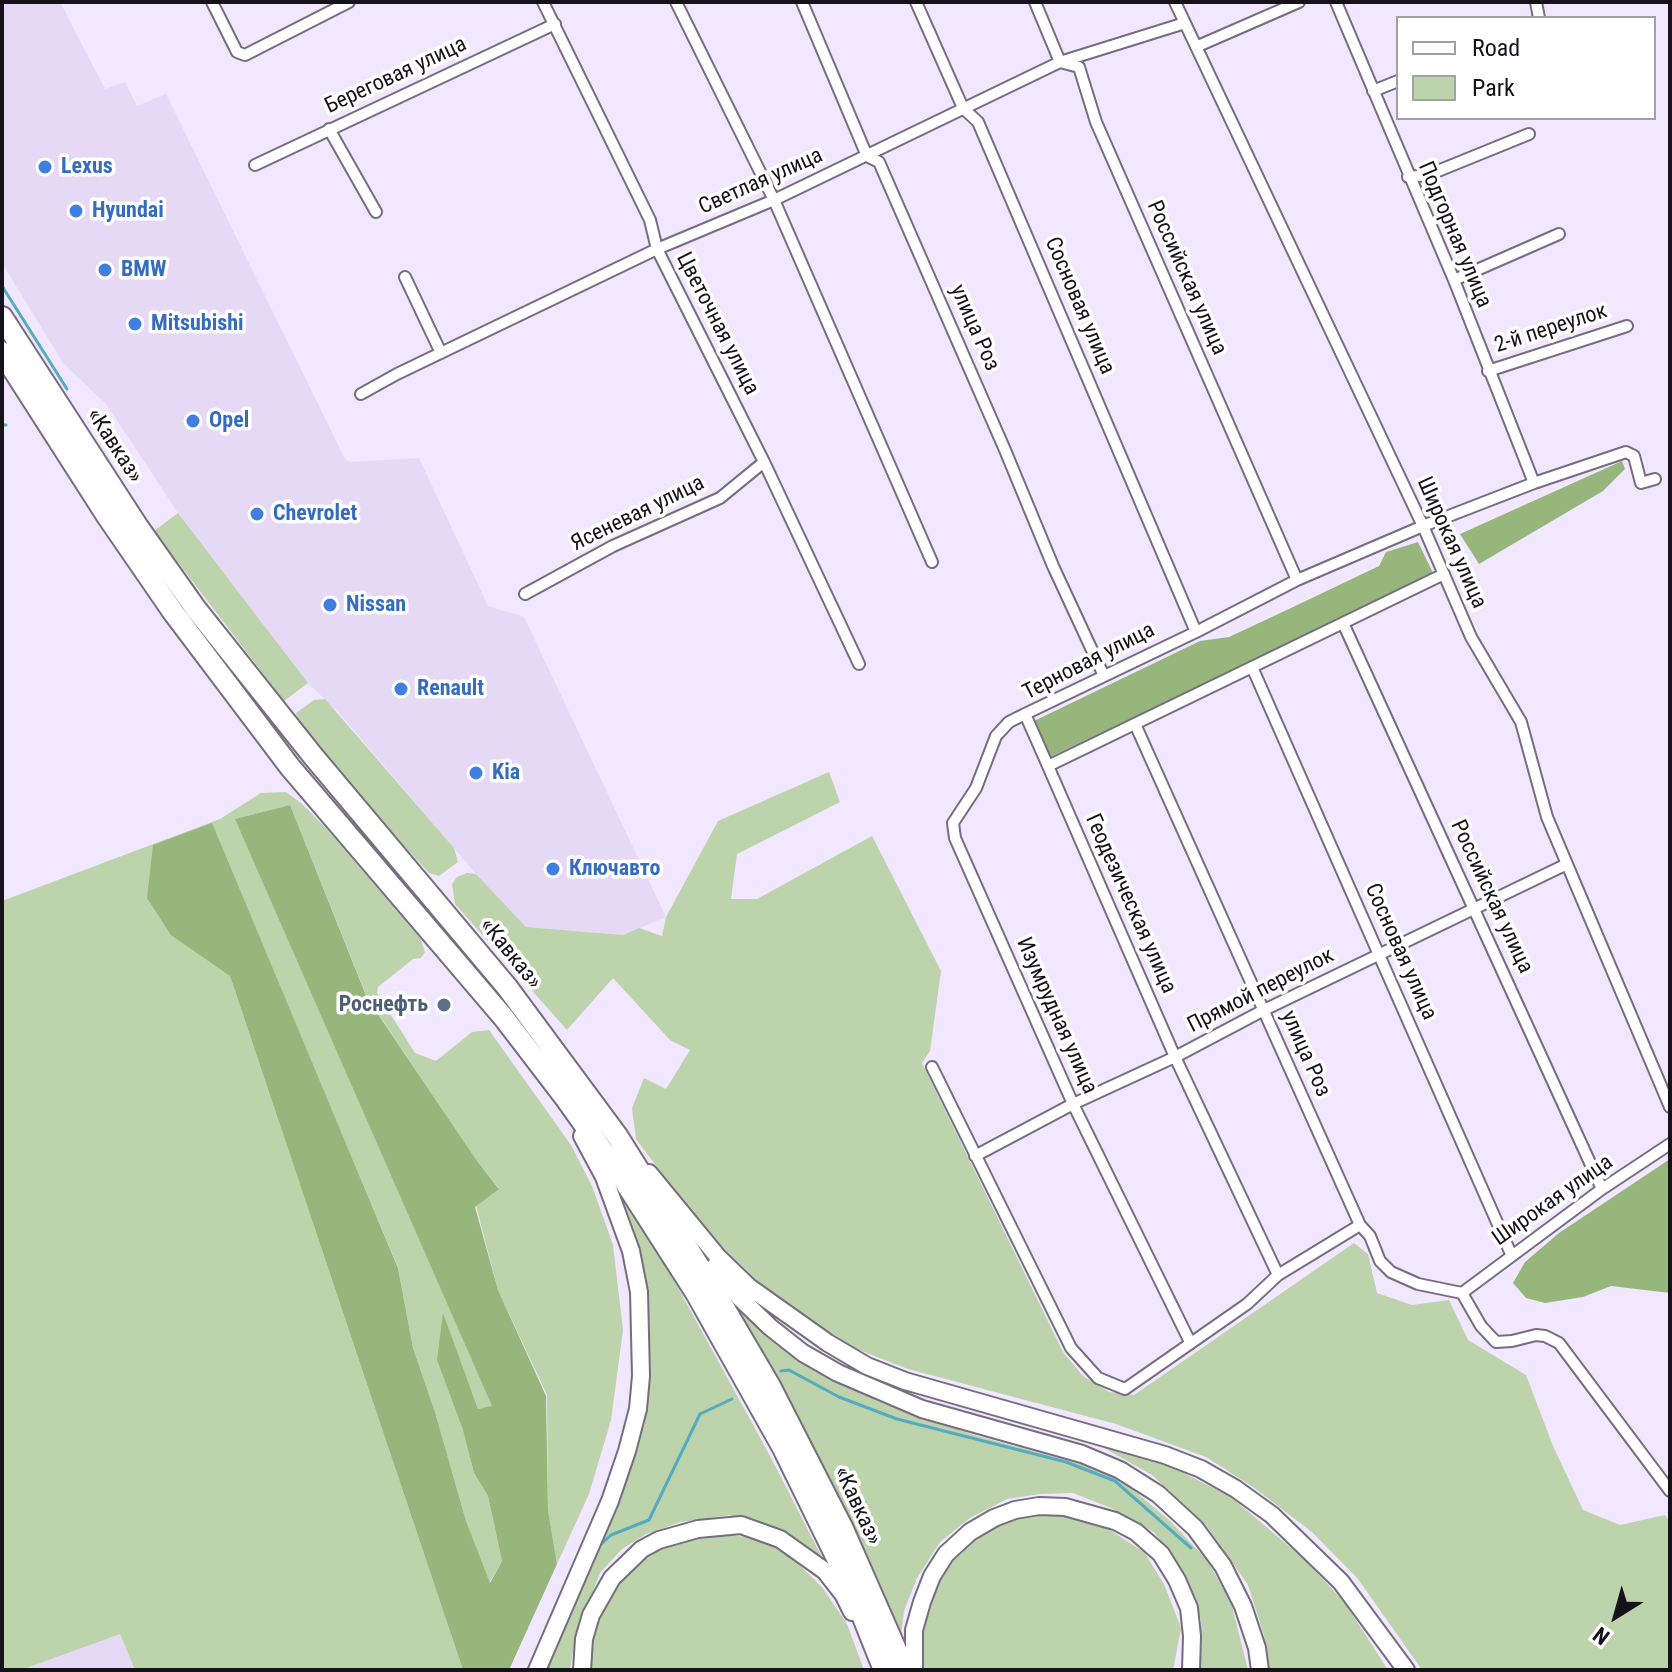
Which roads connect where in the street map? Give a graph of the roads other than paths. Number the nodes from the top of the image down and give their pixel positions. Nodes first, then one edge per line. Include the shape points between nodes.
1 (212, 2) edge
2 (349, 2) edge
3 (543, 2) edge
4 (676, 2) edge
5 (802, 2) edge
6 (916, 2) edge
7 (1035, 2) edge
8 (1175, 2) edge
9 (1299, 2) edge
10 (1336, 2) edge
11 (1274, 8) edge
12 (1185, 23) junction
13 (555, 24) junction
14 (1198, 46) junction
15 (1060, 62) junction
16 (1396, 82) edge
17 (1373, 91) junction
18 (963, 108) junction
19 (329, 129) junction
20 (1529, 134) dead end
21 (867, 156) junction
22 (255, 165) dead end
23 (1408, 177) junction
24 (774, 200) junction
25 (376, 212) dead end
26 (1559, 234) dead end
27 (657, 249) junction
28 (405, 277) dead end
29 (1454, 280) junction
30 (2, 317) edge
31 (1627, 326) dead end
32 (2, 352) edge
33 (441, 353) junction
34 (1488, 371) junction
35 (361, 394) dead end
36 (764, 462) junction
37 (1655, 479) dead end
38 (1534, 483) junction
39 (1423, 526) junction
40 (932, 562) dead end
41 (1444, 574) junction
42 (1297, 580) junction
43 (525, 594) dead end
44 (1343, 623) junction
45 (1196, 632) junction
46 (233, 658) junction
47 (859, 664) dead end
48 (1252, 667) junction
49 (1104, 676) junction
50 (225, 681) junction
51 (1025, 714) junction
52 (1135, 724) junction
53 (1048, 766) junction
54 (380, 837) junction
55 (1567, 864) junction
56 (408, 904) junction
57 (1474, 908) junction
58 (1379, 954) junction
59 (1264, 1010) junction
60 (531, 1053) junction
61 (1175, 1057) junction
62 (932, 1067) dead end
63 (1073, 1104) junction
64 (1670, 1107) edge
65 (618, 1137) junction
66 (1670, 1144) edge
67 (975, 1156) junction
68 (1602, 1189) junction
69 (1360, 1225) junction
70 (1511, 1254) junction
71 (1278, 1275) junction
72 (1462, 1293) junction
73 (1190, 1342) junction
74 (1670, 1491) edge
75 (537, 1670) edge
76 (582, 1670) edge
77 (882, 1670) edge
78 (905, 1670) edge
79 (914, 1670) edge
80 (1191, 1670) edge
81 (1260, 1670) edge
82 (1406, 1670) edge

1 - 2 street via 237,52 245,55
3 - 13 street, Цветочная улица
4 - 24 street
5 - 21 street, улица Роз
6 - 18 street, Сосновая улица
7 - 15 street, Российская улица
8 - 12 street, Широкая улица
9 - 11 street
10 - 17 street, Подгорная улица
11 - 14 street
12 - 14 street, Широкая улица
12 - 15 street, Светлая улица
13 - 19 street, Береговая улица
13 - 27 street, Цветочная улица via 650,220
14 - 39 street, Широкая улица
15 - 18 street, Светлая улица
15 - 42 street, Российская улица via 1079,67 1096,122
16 - 17 street
17 - 23 street, Подгорная улица
18 - 21 street, Светлая улица
18 - 45 street, Сосновая улица via 978,122
19 - 22 street, Береговая улица
19 - 25 street
20 - 23 street via 1428,175
21 - 24 street, Светлая улица
21 - 49 street, улица Роз via 879,162
23 - 29 street, Подгорная улица
24 - 27 street, Светлая улица
24 - 40 street
26 - 29 street
27 - 33 street, Светлая улица
27 - 36 street, Цветочная улица
28 - 33 street
29 - 34 street, Подгорная улица
30 - 46 highway, «Кавказ» via 138,527
31 - 34 street, 2-й переулок
32 - 50 highway, «Кавказ» via 107,516
33 - 35 street, Светлая улица
34 - 38 street, Подгорная улица
36 - 43 street, Ясеневая улица via 720,498 613,546
36 - 47 street, Цветочная улица
37 - 38 street, Терновая улица via 1641,483 1634,456 1626,452
38 - 39 street, Терновая улица
39 - 41 street, Широкая улица
39 - 42 street, Терновая улица
41 - 44 street
41 - 55 street, Широкая улица via 1471,637 1521,722 1547,817
42 - 45 street, Терновая улица
44 - 48 street
44 - 57 street, Российская улица
45 - 49 street, Терновая улица
46 - 50 highway via 281,727 282,738 273,737
46 - 54 highway, «Кавказ»
48 - 52 street
48 - 58 street, Сосновая улица
49 - 51 street, Терновая улица
50 - 56 highway, «Кавказ» via 290,767
51 - 53 street, Терновая улица
51 - 63 street, Изумрудная улица via 996,736 976,788 953,823 955,838
52 - 53 street
52 - 59 street, улица Роз
53 - 61 street, Геодезическая улица
54 - 56 highway via 318,774 308,773
54 - 65 highway, «Кавказ» via 507,987
55 - 57 street, Прямой переулок
55 - 64 street, Широкая улица
56 - 60 highway, «Кавказ»
57 - 58 street, Прямой переулок
57 - 68 street, Российская улица
58 - 59 street, Прямой переулок
58 - 70 street, Сосновая улица
59 - 61 street, Прямой переулок
59 - 69 street, улица Роз
60 - 75 main road via 604,1177 631,1251 642,1328 638,1409 627,1451
60 - 77 highway, «Кавказ» via 625,1182 744,1376 851,1587
61 - 63 street, Прямой переулок
61 - 71 street, Геодезическая улица
62 - 67 street
63 - 67 street, Прямой переулок
63 - 73 street, Изумрудная улица
65 - 78 highway, «Кавказ» via 770,1386 843,1529
65 - 81 main road via 740,1298 803,1353 922,1409 1082,1454 1158,1494 1195,1528 1223,1566 1243,1606
65 - 82 main road via 749,1287 867,1366 1165,1455 1236,1489 1272,1515 1341,1582
66 - 68 street, Широкая улица
67 - 73 street via 1071,1348 1098,1378 1125,1389
68 - 70 street, Широкая улица
69 - 71 street
69 - 72 street, улица Роз via 1391,1272
70 - 72 street, Широкая улица
71 - 73 street via 1247,1304
72 - 74 street via 1496,1342 1536,1335 1559,1343
76 - 77 main road via 591,1615 626,1562 680,1533 716,1525 741,1525 780,1539 825,1571 843,1594
79 - 80 main road via 914,1630 932,1576 946,1554 994,1518 1039,1506 1065,1507 1115,1521 1161,1554 1189,1608

